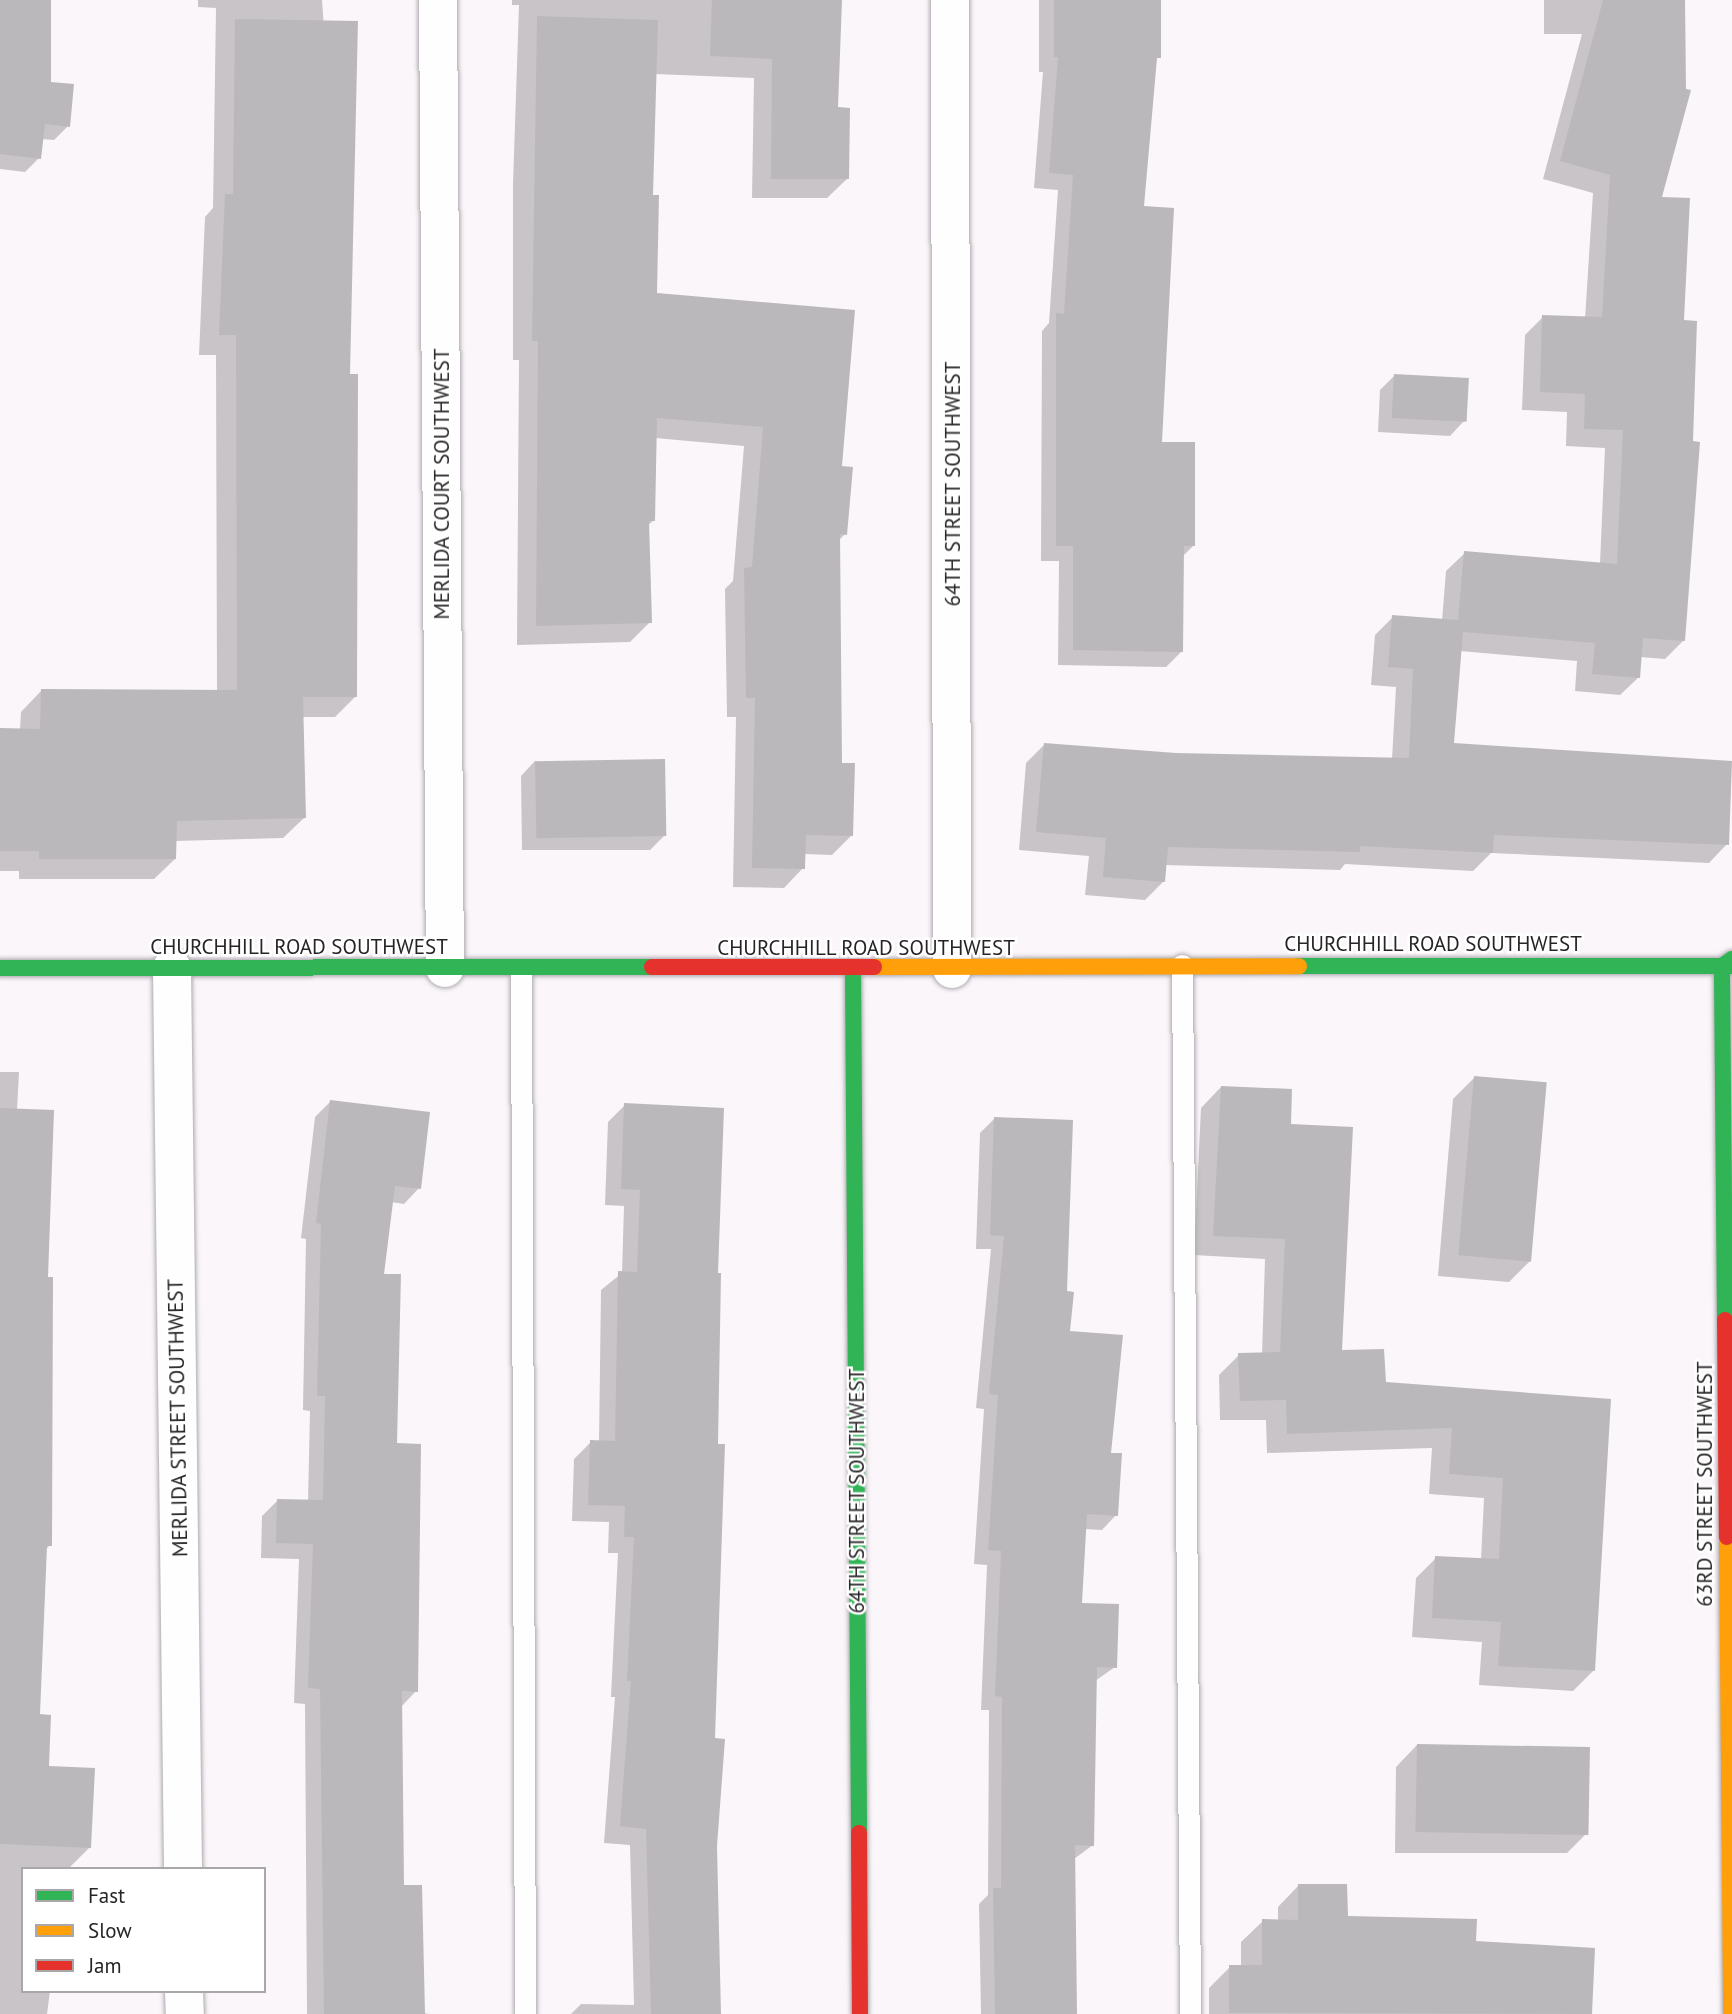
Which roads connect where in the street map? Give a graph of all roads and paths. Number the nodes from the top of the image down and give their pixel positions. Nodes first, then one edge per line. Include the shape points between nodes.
1 (439, 0) edge
2 (950, 0) edge
3 (1729, 964) edge
4 (1182, 965) junction
5 (0, 968) edge
6 (172, 968) junction
7 (445, 968) junction
8 (952, 968) junction
9 (853, 969) junction
10 (521, 970) junction
11 (183, 1867) edge
12 (184, 1993) edge
13 (185, 2014) edge
14 (525, 2014) edge
15 (860, 2014) edge
16 (1190, 2014) edge
17 (1731, 2014) edge

1 - 7 street, MERLIDA COURT SOUTHWEST
2 - 8 street, 64TH STREET SOUTHWEST
3 - 4 street, CHURCHHILL ROAD SOUTHWEST
3 - 17 street, 63RD STREET SOUTHWEST
4 - 8 street, CHURCHHILL ROAD SOUTHWEST
4 - 16 lane
5 - 6 street, CHURCHHILL ROAD SOUTHWEST
6 - 7 street, CHURCHHILL ROAD SOUTHWEST
6 - 11 street, MERLIDA STREET SOUTHWEST
7 - 10 street, CHURCHHILL ROAD SOUTHWEST
8 - 9 street, CHURCHHILL ROAD SOUTHWEST
9 - 10 street, CHURCHHILL ROAD SOUTHWEST
9 - 15 street, 64TH STREET SOUTHWEST
10 - 14 lane
12 - 13 street

